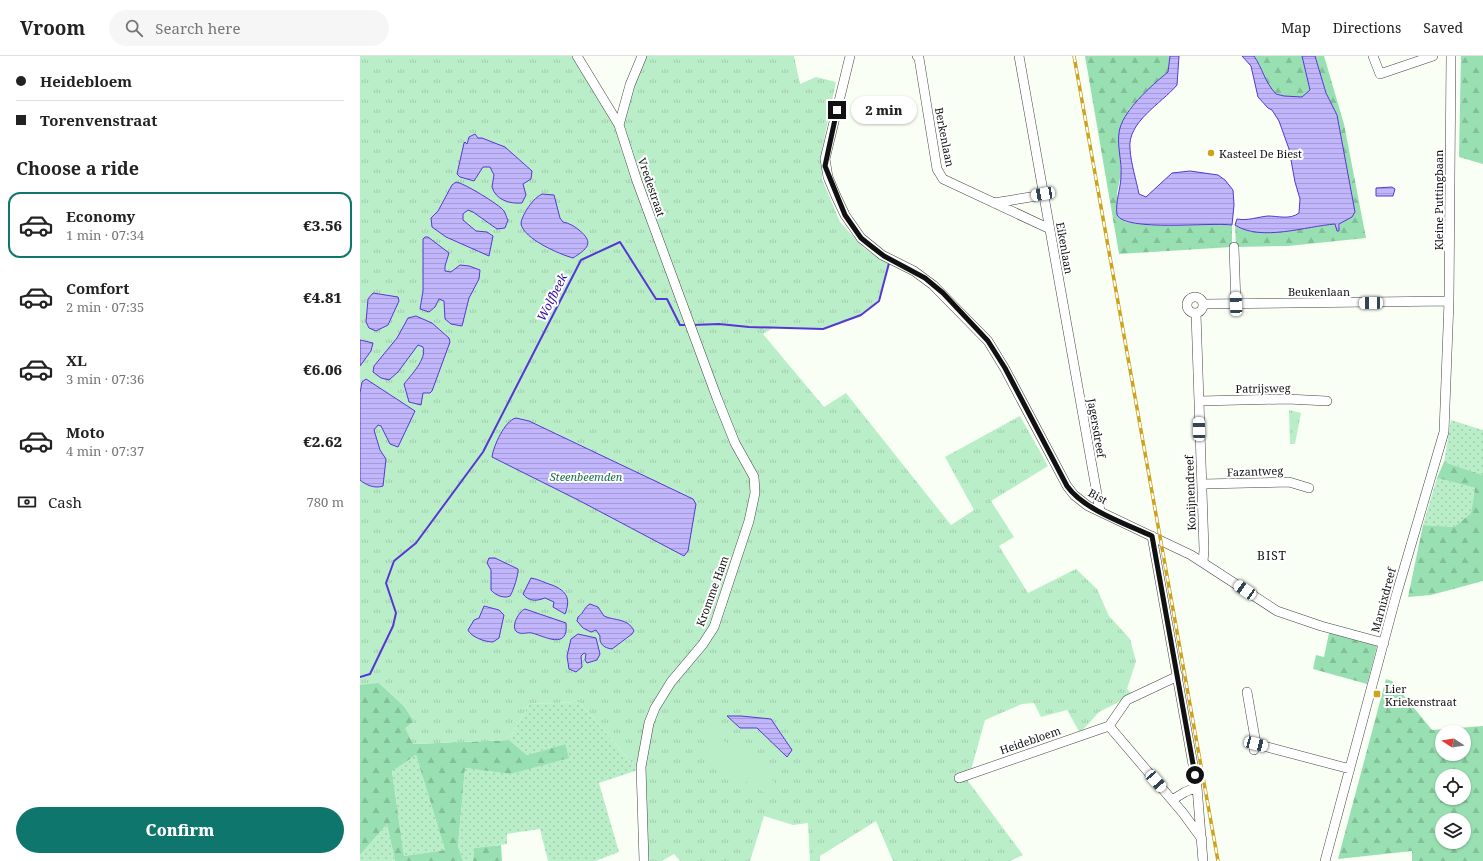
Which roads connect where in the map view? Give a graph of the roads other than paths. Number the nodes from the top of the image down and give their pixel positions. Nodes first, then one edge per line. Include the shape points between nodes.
1 (577, 56) edge
2 (642, 56) edge
3 (850, 56) edge
4 (1019, 56) edge
5 (1373, 56) edge
6 (1433, 56) edge
7 (1451, 56) edge
8 (919, 57) edge
9 (619, 126) junction
10 (1043, 194) junction
11 (994, 203) junction
12 (1050, 229) junction
13 (1234, 247) dead end
14 (1449, 301) junction
15 (1203, 304) junction
16 (1236, 304) junction
17 (1196, 313) junction
18 (690, 325) joint
19 (1447, 344) joint
20 (1070, 349) joint
21 (1197, 351) joint
22 (1327, 400) dead end
23 (1199, 401) junction
24 (1202, 484) junction
25 (1309, 488) dead end
26 (1100, 511) junction
27 (1152, 536) junction
28 (1203, 562) junction
29 (1384, 643) junction
30 (1178, 676) junction
31 (1247, 692) dead end
32 (1109, 726) junction
33 (1350, 769) junction
34 (960, 778) dead end
35 (1197, 787) junction
36 (1172, 800) junction
37 (1202, 839) junction
38 (644, 861) edge
39 (1203, 861) edge
40 (1325, 861) edge

1 - 9 street, Vredestraat
2 - 9 street via 630,85
3 - 26 street, Bist via 825,166 836,196 852,226 871,246 925,278 988,341 1005,368 1067,486 1081,501
4 - 10 street, Eikenlaan
5 - 6 street via 1380,74
7 - 14 street, Kleine Puttingbaan
8 - 11 street, Berkenlaan via 937,169 943,178
9 - 18 street, Vredestraat
10 - 11 street
10 - 12 street, Eikenlaan
11 - 12 street, Berkenlaan
12 - 20 street, Eikenlaan
13 - 16 street
14 - 16 street, Beukenlaan
14 - 19 street, Kleine Puttingbaan
15 - 16 street, Beukenlaan
15 - 17 street via 1202,310
15 - 17 street, Beukenlaan via 1196,297 1188,301 1186,306 1189,311
17 - 21 street, Beukenlaan
18 - 38 street, Kromme Ham via 735,443 754,477 755,493 749,521 714,627 671,682 654,708 649,723 641,768
19 - 29 street, Marnixdreef via 1446,412 1442,442
20 - 26 street, Jagersdreef
21 - 23 street, Konijnendreef
22 - 23 street, Patrijsweg
23 - 24 street, Konijnendreef
24 - 25 street, Fazantweg via 1289,482
24 - 28 street, Konijnendreef
26 - 27 street, Bist
27 - 28 street, Bist
27 - 30 street
28 - 29 street, Bist via 1277,611
29 - 33 street, Marnixdreef
30 - 32 street via 1127,700
30 - 35 street
31 - 33 street via 1255,747
32 - 34 street, Heidebloem
32 - 36 street
33 - 40 street, Marnixdreef
35 - 36 street
35 - 37 street
36 - 37 street
37 - 39 street

